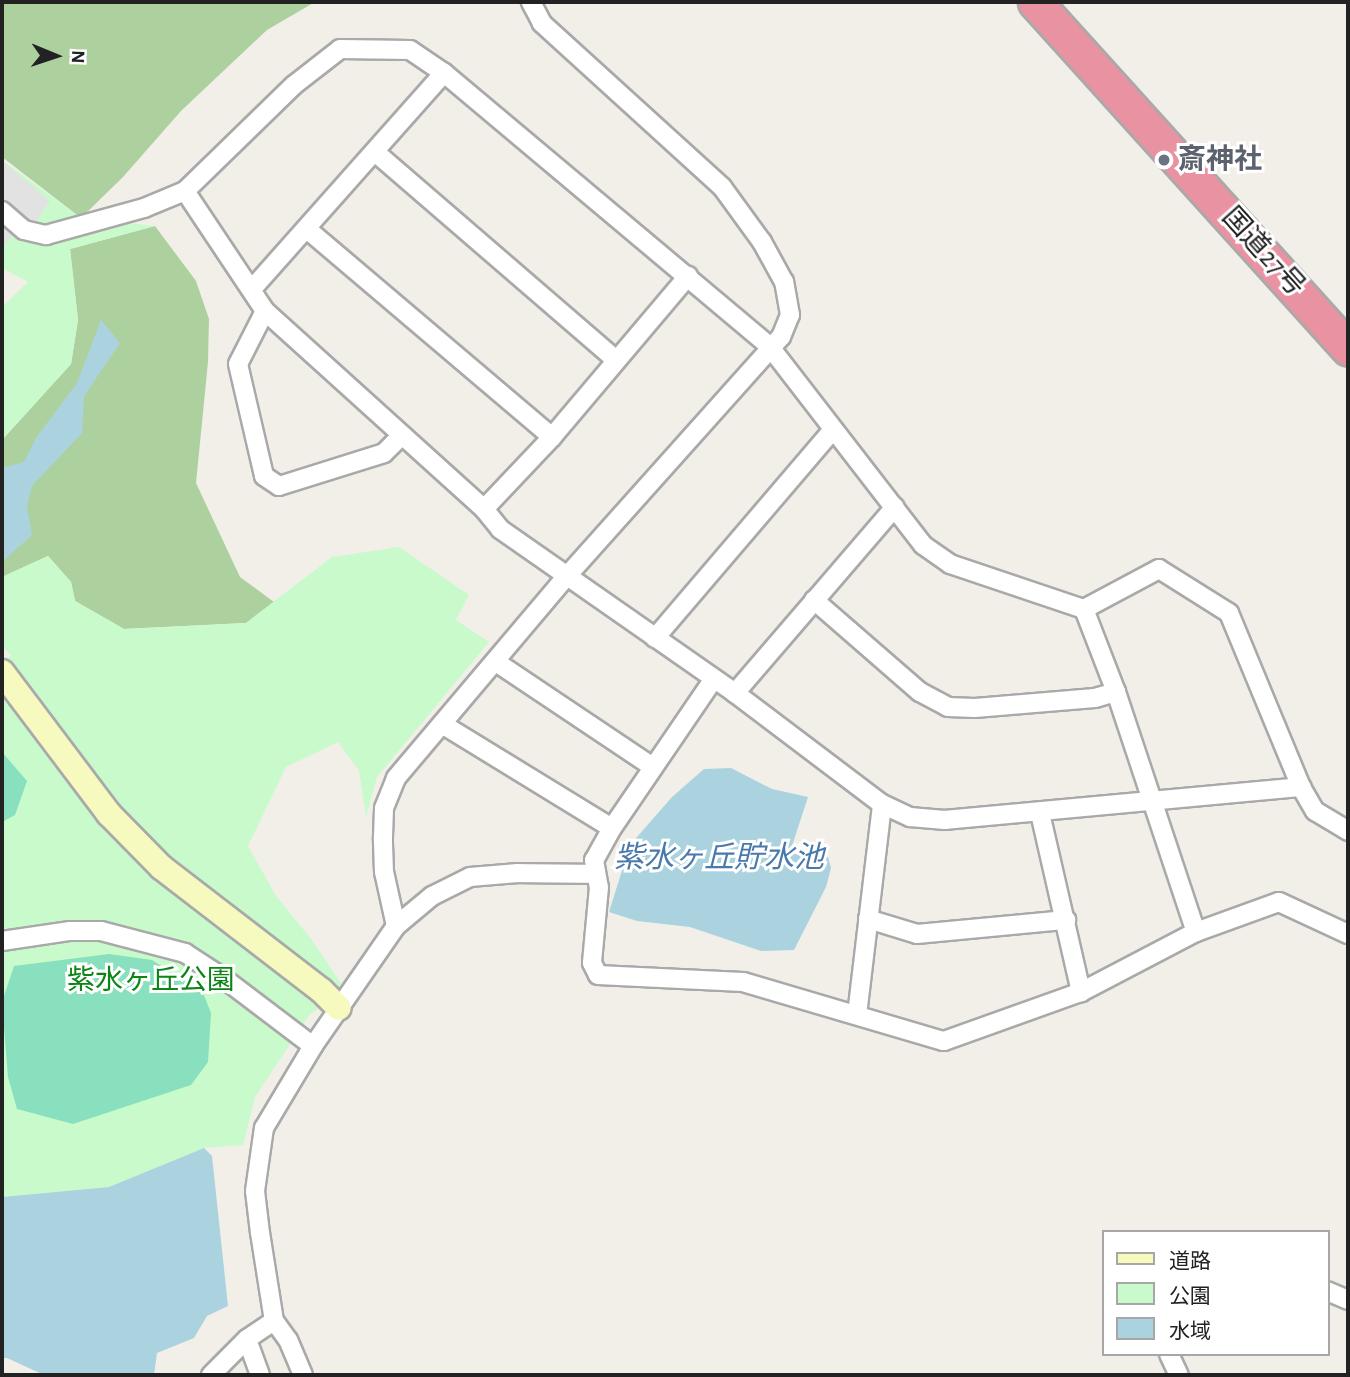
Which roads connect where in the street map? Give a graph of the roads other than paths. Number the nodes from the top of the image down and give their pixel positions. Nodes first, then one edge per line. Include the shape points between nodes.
1 (531, 2) edge
2 (1035, 2) edge
3 (444, 73) junction
4 (375, 152) junction
5 (185, 191) junction
6 (2, 211) edge
7 (308, 230) junction
8 (688, 276) junction
9 (252, 289) junction
10 (265, 311) junction
11 (770, 347) junction
12 (1348, 348) edge
13 (616, 360) junction
14 (832, 430) junction
15 (401, 436) junction
16 (552, 437) junction
17 (895, 507) junction
18 (484, 509) junction
19 (567, 576) junction
20 (814, 600) junction
21 (1084, 609) junction
22 (654, 638) junction
23 (496, 662) junction
24 (2, 672) edge
25 (713, 680) junction
26 (1116, 692) junction
27 (735, 693) junction
28 (442, 724) junction
29 (653, 767) junction
30 (1301, 787) junction
31 (1152, 800) junction
32 (882, 804) junction
33 (1040, 813) junction
34 (612, 828) junction
35 (1348, 831) edge
36 (595, 874) junction
37 (868, 919) junction
38 (1066, 920) junction
39 (396, 926) junction
40 (1196, 932) junction
41 (1348, 934) edge
42 (2, 941) edge
43 (1081, 992) junction
44 (339, 1008) junction
45 (857, 1015) junction
46 (313, 1046) junction
47 (1329, 1292) edge
48 (1348, 1300) edge
49 (274, 1321) junction
50 (247, 1339) junction
51 (1170, 1356) edge
52 (211, 1375) edge
53 (260, 1375) edge
54 (303, 1375) edge
55 (1180, 1375) edge

1 - 11 street via 542,23 722,187 762,242 784,282 789,315 781,337
2 - 12 highway, 国道27号
3 - 4 street
3 - 5 street via 410,50 340,49 294,85
3 - 8 street
4 - 7 street
4 - 13 street
5 - 6 street via 144,208 46,235 24,230
5 - 9 street
7 - 9 street
7 - 16 street
8 - 11 street
8 - 13 street
9 - 10 street
10 - 15 street
10 - 15 street via 237,364 264,476 279,486 384,453
11 - 14 street
11 - 19 street
13 - 16 street
14 - 17 street
14 - 22 street
15 - 18 street
16 - 18 street
17 - 20 street
17 - 21 street via 923,545 950,564
18 - 19 street via 500,529
19 - 22 street
19 - 23 street
20 - 26 street via 920,692 948,707 1068,700
20 - 27 street
21 - 26 street
21 - 30 street via 1159,569 1229,613
22 - 25 street
23 - 28 street
23 - 29 street
24 - 44 street via 108,814 161,867
25 - 27 street
25 - 29 street
26 - 31 street
27 - 32 street
28 - 34 street
28 - 39 street via 396,778 384,808 384,872
29 - 34 street
30 - 31 street
30 - 35 street via 1315,811
31 - 33 street
31 - 40 street
32 - 33 street via 910,817 945,820
32 - 37 street
33 - 38 street
34 - 36 street via 594,860
36 - 39 street via 470,877 432,896
36 - 45 street via 599,887 593,963 598,975 743,982
37 - 38 street via 917,934
37 - 45 street
38 - 43 street
39 - 44 street
40 - 41 street via 1279,902
40 - 43 street
42 - 46 street via 101,931 186,953
43 - 45 street via 944,1041
44 - 46 street
46 - 49 street via 264,1128 255,1191
47 - 48 street
49 - 50 street
49 - 54 street
50 - 52 street
50 - 53 street
51 - 55 street

